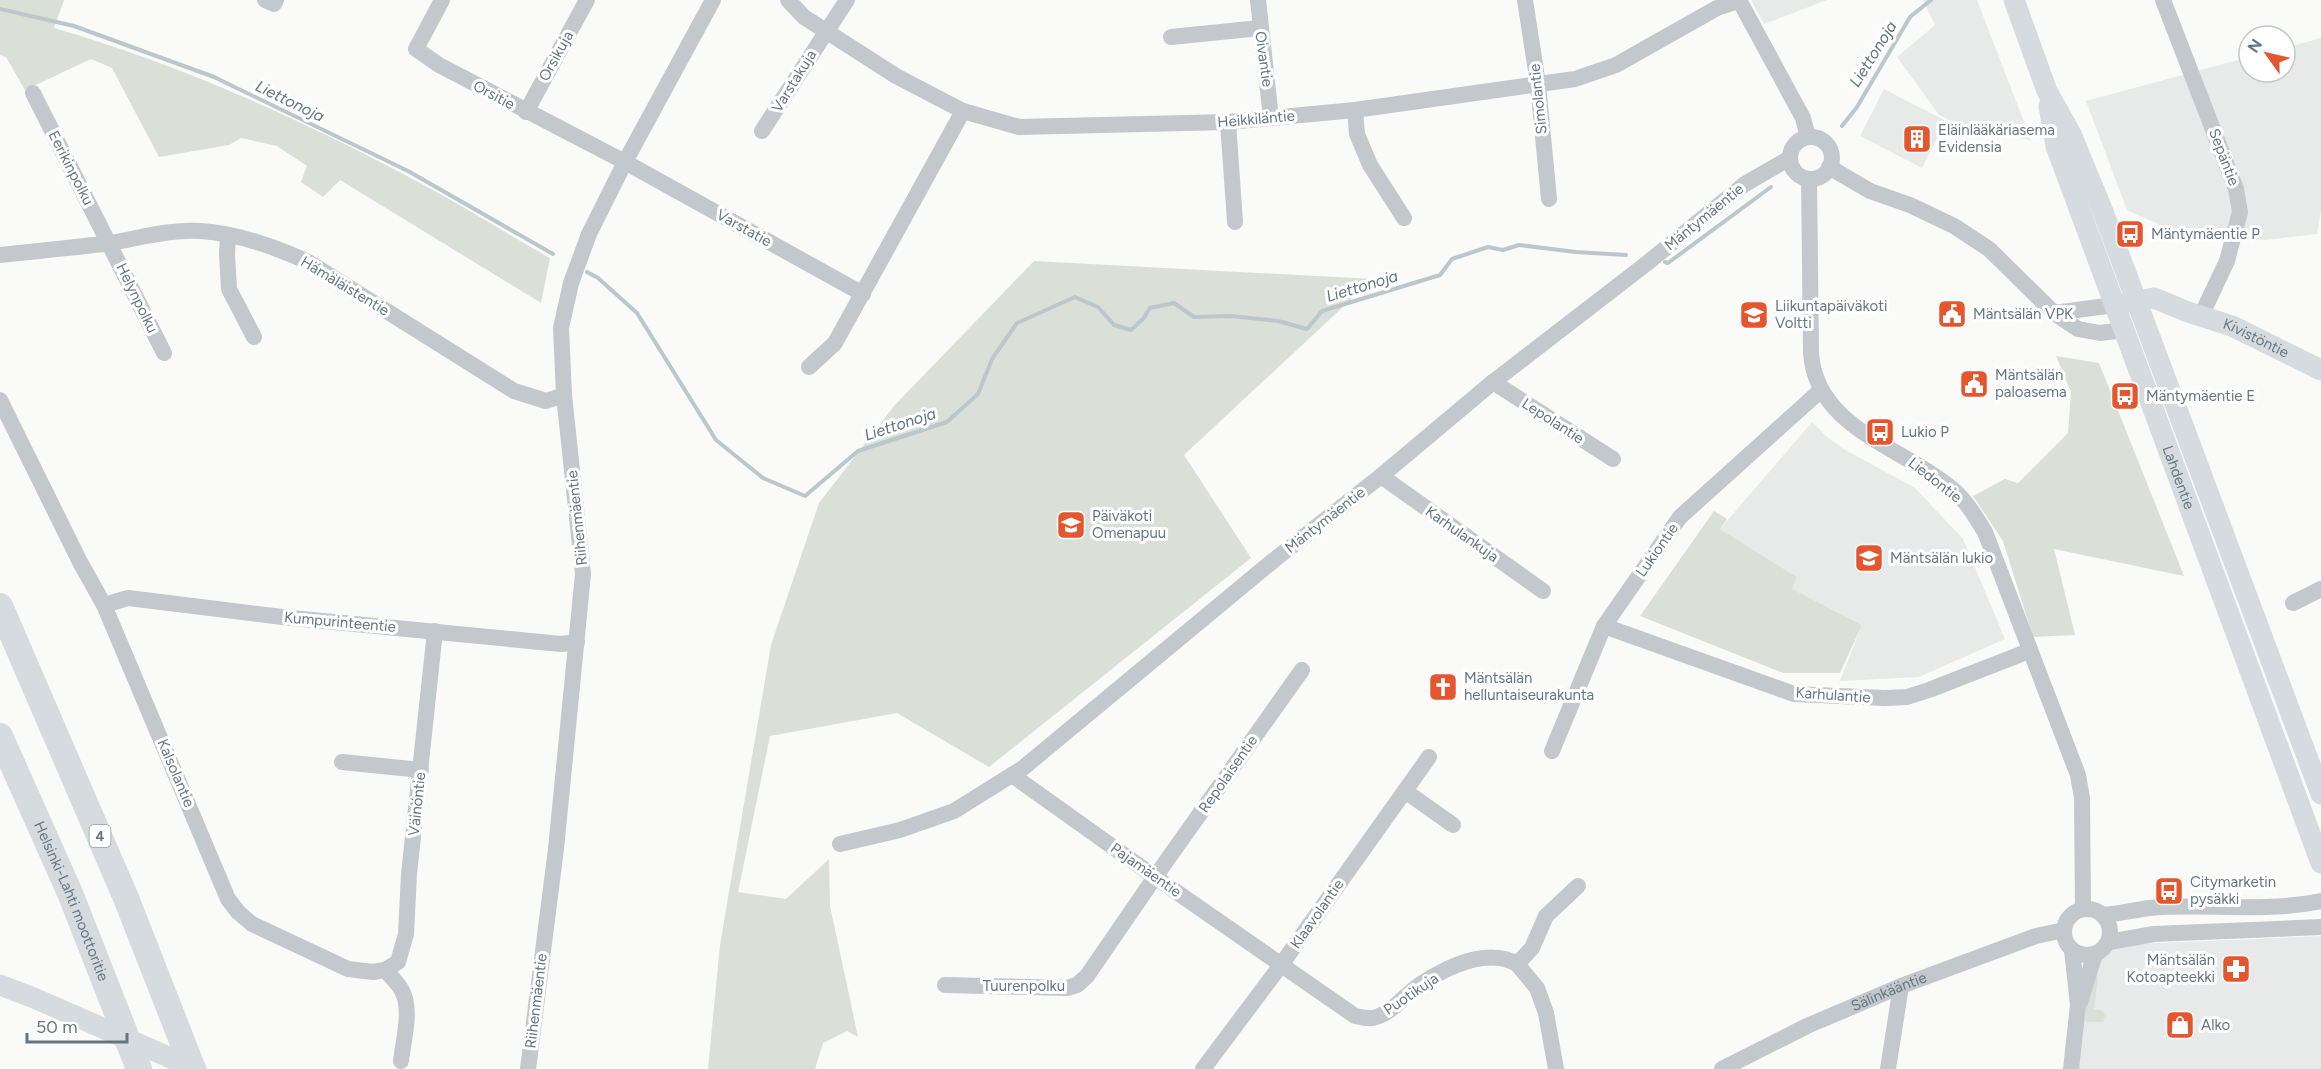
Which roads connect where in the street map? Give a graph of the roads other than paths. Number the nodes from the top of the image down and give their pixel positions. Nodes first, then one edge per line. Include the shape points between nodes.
1 (265, 0) edge
2 (276, 0) edge
3 (442, 0) edge
4 (587, 0) edge
5 (713, 0) edge
6 (788, 0) edge
7 (847, 0) edge
8 (1258, 0) edge
9 (1525, 0) edge
10 (1739, 0) edge
11 (2014, 0) edge
12 (2163, 0) edge
13 (1260, 28) junction
14 (825, 31) junction
15 (1171, 37) dead end
16 (1538, 84) junction
17 (2047, 91) junction
18 (33, 93) dead end
19 (1355, 110) junction
20 (963, 111) junction
21 (526, 112) junction
22 (1271, 118) junction
23 (1228, 122) junction
24 (762, 131) dead end
25 (1808, 137) junction
26 (1790, 158) junction
27 (625, 162) junction
28 (1829, 167) junction
29 (1809, 179) junction
30 (1548, 199) dead end
31 (1404, 218) dead end
32 (1235, 222) dead end
33 (228, 235) junction
34 (110, 243) junction
35 (0, 255) edge
36 (864, 294) junction
37 (2136, 301) junction
38 (2114, 305) junction
39 (2054, 313) junction
40 (2194, 314) junction
41 (2145, 323) junction
42 (2123, 330) junction
43 (254, 337) dead end
44 (164, 353) dead end
45 (808, 367) dead end
46 (2321, 370) edge
47 (1493, 382) junction
48 (1820, 391) junction
49 (564, 395) junction
50 (0, 400) edge
51 (1613, 459) dead end
52 (1381, 476) junction
53 (2321, 588) edge
54 (1543, 591) dead end
55 (2293, 603) dead end
56 (104, 605) junction
57 (0, 606) edge
58 (1604, 626) junction
59 (435, 631) junction
60 (577, 642) junction
61 (2029, 651) junction
62 (1302, 670) dead end
63 (0, 736) edge
64 (1552, 751) dead end
65 (1429, 757) dead end
66 (342, 762) dead end
67 (421, 770) junction
68 (1012, 775) junction
69 (1405, 791) junction
70 (2321, 794) edge
71 (1453, 825) dead end
72 (840, 844) dead end
73 (2321, 863) edge
74 (1155, 877) junction
75 (1578, 886) dead end
76 (2321, 901) edge
77 (2083, 909) junction
78 (2103, 915) junction
79 (2321, 927) edge
80 (2064, 930) junction
81 (2109, 942) junction
82 (2072, 950) junction
83 (2095, 954) junction
84 (1517, 964) junction
85 (1281, 965) junction
86 (385, 970) junction
87 (945, 985) dead end
88 (2, 986) edge
89 (1900, 986) junction
90 (2078, 1005) junction
91 (401, 1061) dead end
92 (1728, 1067) edge
93 (139, 1069) edge
94 (194, 1069) edge
95 (528, 1069) edge
96 (1203, 1069) edge
97 (1556, 1069) edge
98 (1888, 1069) edge
99 (2071, 1069) edge

1 - 2 street via 274,4
3 - 21 street, Orsitie via 416,49
4 - 21 street, Orsikuja
5 - 27 street, Riihenmäentie
6 - 14 street, Heikkiläntie
7 - 14 street, Varstakuja
8 - 13 street, Oivantie
9 - 16 street, Simolantie
10 - 16 street, Heikkiläntie via 1717,8 1616,65 1575,79
10 - 25 street via 1803,118
11 - 17 main road, Lahdentie
12 - 40 street, Sepäntie via 2236,189 2240,212 2228,261
13 - 15 street
13 - 22 street, Oivantie
14 - 20 street, Heikkiläntie via 896,76
14 - 24 street, Varstakuja
16 - 19 street, Heikkiläntie
16 - 30 street, Simolantie
17 - 37 main road, Lahdentie via 2071,134
17 - 38 main road, Lahdentie via 2056,146
18 - 34 street, Eerikinpolku
19 - 22 street, Heikkiläntie
19 - 31 street via 1358,134 1370,165
20 - 23 street, Heikkiläntie via 1019,127
20 - 36 street
21 - 27 street, Orsitie
22 - 23 street, Heikkiläntie
23 - 32 street
25 - 26 street via 1797,141
25 - 28 street via 1821,139 1829,148
26 - 29 street via 1793,169
26 - 47 street, Mäntymäentie via 1745,184
27 - 36 street, Varstatie
27 - 49 street, Riihenmäentie via 589,234 571,283 561,328
28 - 29 street via 1821,176
28 - 39 street via 1869,191 1954,226 1989,249
29 - 48 street, Liedontie via 1811,353
33 - 34 street, Hämäläistentie via 170,232
33 - 43 street via 229,289
33 - 49 street, Hämäläistentie via 310,263 514,391 546,401
34 - 35 street, Hämäläistentie
34 - 44 street, Helynpolku
36 - 45 street via 835,343
37 - 38 main road, Kivistöntie
37 - 40 main road, Kivistöntie via 2154,298
37 - 41 main road, Lahdentie
38 - 39 street
38 - 42 main road, Lahdentie
39 - 42 street via 2078,329 2100,333
40 - 41 main road
40 - 46 main road, Kivistöntie via 2232,326
41 - 42 main road
41 - 70 main road, Lahdentie
42 - 73 main road, Lahdentie
47 - 51 street, Lepolantie
47 - 52 street, Mäntymäentie
48 - 58 street, Lukiontie via 1680,517
48 - 61 street, Liedontie via 1846,421 1922,466 1950,487 1972,511 1985,532
49 - 60 street, Riihenmäentie via 583,574
50 - 56 street, Kalsolantie
52 - 54 street, Karhulankuja
52 - 68 street, Mäntymäentie
53 - 55 street
56 - 59 street, Kumpurinteentie via 129,598 282,618
56 - 86 street, Kalsolantie via 228,899 238,912 252,924 348,969
57 - 94 highway, 4 via 122,887
58 - 61 street, Karhulantie via 1794,694 1907,697
58 - 64 street, Lukiontie
59 - 60 street, Kumpurinteentie via 561,644
59 - 67 street, Väinöntie
60 - 95 street, Riihenmäentie
61 - 77 street, Liedontie via 2078,776 2082,798
62 - 74 street, Repolaisentie
63 - 93 highway, Helsinki-Lahti moottoritie via 70,893
65 - 69 street, Klaavolantie
66 - 67 street
67 - 86 street, Väinöntie via 406,934 398,962
68 - 72 street, Mäntymäentie via 954,811 900,830
68 - 74 street, Pajamäentie
69 - 71 street
69 - 85 street, Klaavolantie
74 - 85 street, Pajamäentie
74 - 87 street, Tuurenpolku via 1077,985
75 - 84 street via 1546,916 1532,948
76 - 78 street via 2283,907 2149,908
77 - 78 street
77 - 80 street via 2073,914
78 - 81 street via 2110,928
79 - 81 street via 2154,934
80 - 82 street
80 - 89 street, Sälinkääntie via 2036,936
81 - 83 street
82 - 83 street via 2083,955
82 - 90 street
83 - 90 street
84 - 85 street, Puotikuja via 1492,956 1466,962 1418,986 1372,1019 1355,1016
84 - 97 street via 1537,988 1546,1013
85 - 96 street, Klaavolantie
86 - 91 street via 402,990 405,1001
88 - 94 main road
89 - 92 street, Sälinkääntie via 1807,1026
89 - 98 street
90 - 99 street

